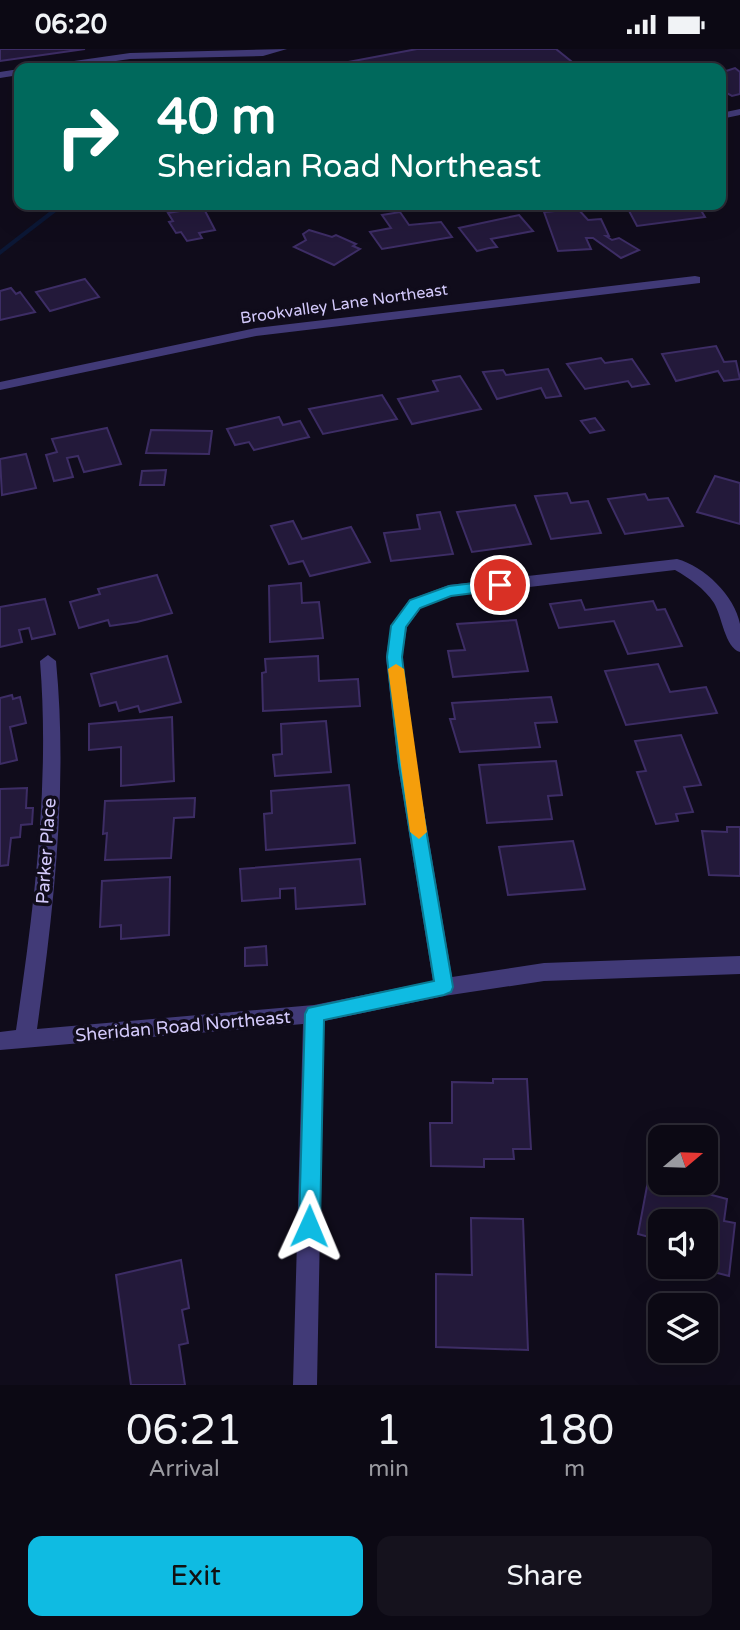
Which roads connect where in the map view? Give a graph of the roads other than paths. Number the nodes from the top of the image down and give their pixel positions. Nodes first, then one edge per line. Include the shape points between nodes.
1 (282, 49) edge
2 (81, 63) edge
3 (695, 281) dead end
4 (0, 386) edge
5 (740, 646) edge
6 (48, 661) dead end
7 (740, 965) edge
8 (444, 987) junction
9 (314, 1014) junction
10 (25, 1039) junction
11 (0, 1041) edge
12 (305, 1385) edge

1 - 2 street via 130,56
3 - 4 street, Brookvalley Lane Northeast via 256,332
5 - 8 street via 720,596 677,564 449,591 415,604 399,626 394,657
6 - 10 street, Parker Place via 54,711 50,838
7 - 8 street, Sheridan Road Northeast via 544,972
8 - 9 street, Sheridan Road Northeast
9 - 10 street, Sheridan Road Northeast
9 - 12 street
10 - 11 street, Sheridan Road Northeast

